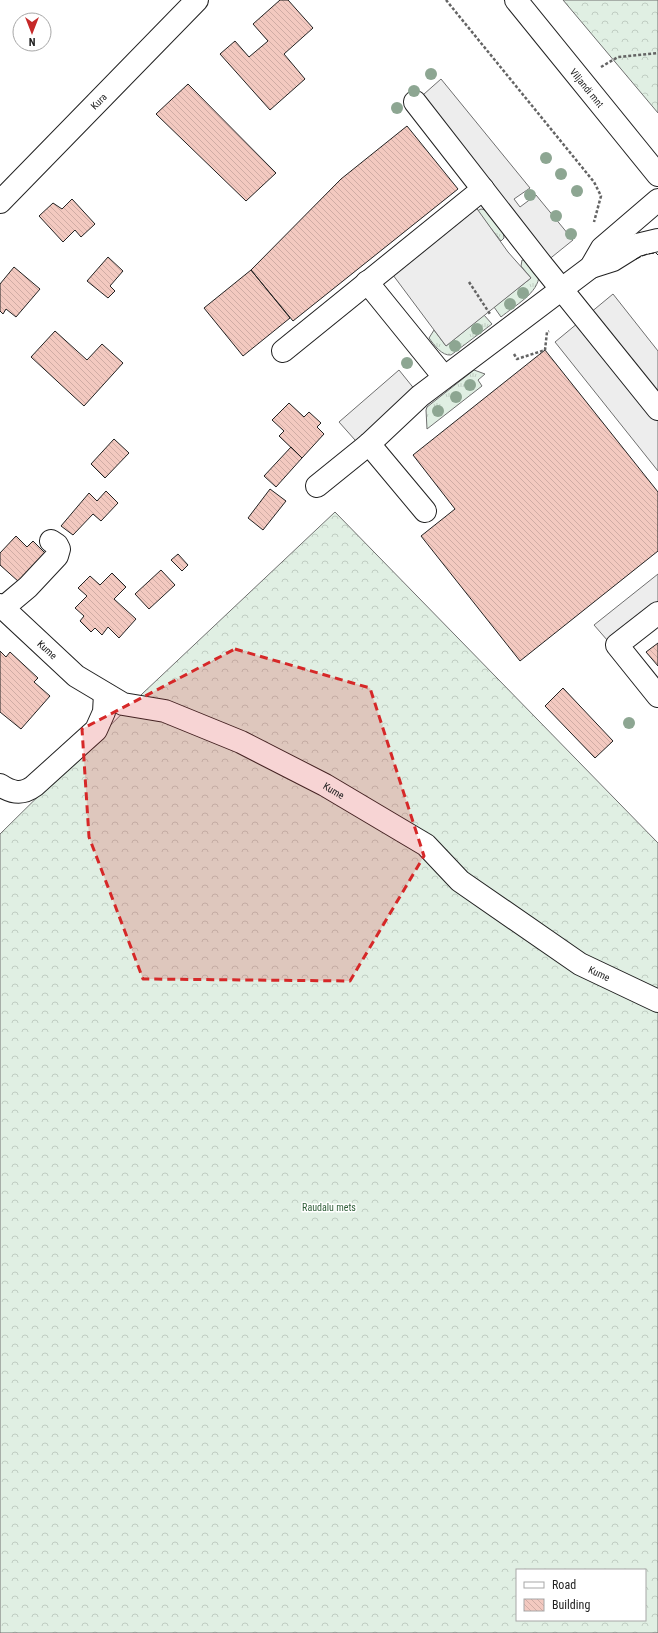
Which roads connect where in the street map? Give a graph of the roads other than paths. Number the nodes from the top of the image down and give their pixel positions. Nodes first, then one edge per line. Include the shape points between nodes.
1 (197, 0) edge
2 (516, 0) edge
3 (415, 102) dead end
4 (658, 175) edge
5 (483, 189) junction
6 (658, 200) edge
7 (0, 202) edge
8 (658, 240) edge
9 (591, 267) junction
10 (367, 282) junction
11 (562, 290) junction
12 (283, 351) dead end
13 (444, 377) junction
14 (658, 409) edge
15 (369, 444) junction
16 (317, 486) dead end
17 (425, 511) dead end
18 (51, 541) dead end
19 (1, 607) edge
20 (658, 613) edge
21 (105, 694) junction
22 (658, 696) edge
23 (0, 785) edge
24 (658, 1001) edge

1 - 7 street, Kura
2 - 4 street, Viljandi mnt
3 - 5 street
5 - 10 street
5 - 11 street
6 - 9 street via 602,248
8 - 9 street via 637,245 613,260
9 - 11 street
10 - 12 street
10 - 13 street
11 - 13 street
11 - 14 street
13 - 15 street
15 - 16 street
15 - 17 street
18 - 19 street via 59,549 57,556 28,587
19 - 21 street, Kume via 76,676
20 - 22 street via 617,645
21 - 23 street via 104,712 96,730 39,781 22,792 10,791
21 - 24 street, Kume via 123,704 165,711 234,739 325,784 426,845 460,881 580,964

